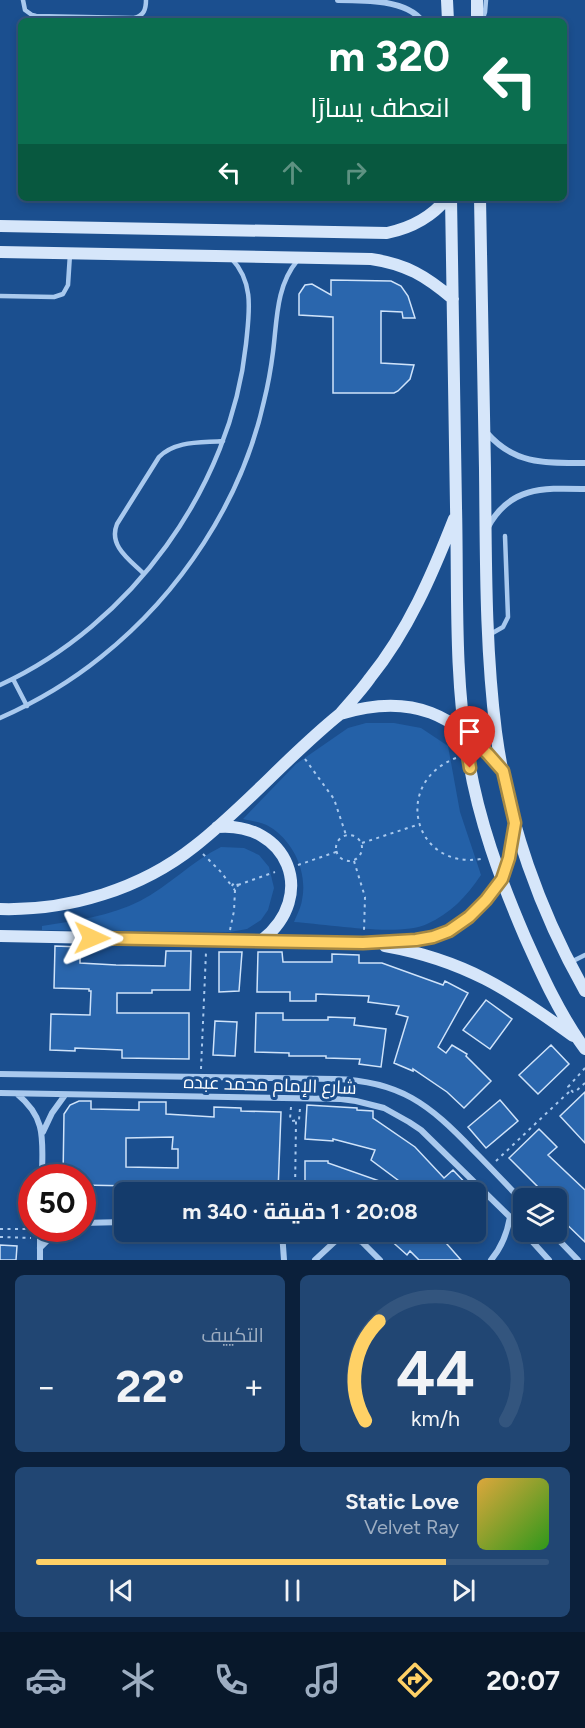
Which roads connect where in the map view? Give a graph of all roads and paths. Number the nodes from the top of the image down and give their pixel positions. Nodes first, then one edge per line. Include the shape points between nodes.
1 (23, 0) edge
2 (147, 0) edge
3 (338, 0) edge
4 (391, 0) edge
5 (447, 0) edge
6 (477, 0) edge
7 (486, 0) edge
8 (420, 18) edge
9 (447, 18) edge
10 (479, 18) edge
11 (481, 18) edge
12 (446, 201) edge
13 (449, 201) edge
14 (480, 201) edge
15 (0, 226) edge
16 (0, 252) edge
17 (70, 253) junction
18 (229, 256) junction
19 (299, 257) junction
20 (0, 296) edge
21 (453, 299) junction
22 (485, 430) junction
23 (223, 441) junction
24 (585, 464) edge
25 (585, 489) edge
26 (457, 512) junction
27 (486, 531) junction
28 (505, 536) dead end
29 (144, 574) junction
30 (489, 636) junction
31 (13, 679) junction
32 (0, 685) edge
33 (27, 706) junction
34 (340, 714) junction
35 (0, 718) edge
36 (464, 731) junction
37 (298, 751) junction
38 (468, 754) junction
39 (503, 771) junction
40 (515, 823) junction
41 (420, 824) junction
42 (218, 827) junction
43 (346, 835) junction
44 (362, 843) junction
45 (194, 847) junction
46 (336, 852) junction
47 (494, 859) junction
48 (354, 861) junction
49 (288, 868) junction
50 (502, 879) junction
51 (231, 885) junction
52 (238, 885) junction
53 (236, 890) junction
54 (0, 909) edge
55 (0, 936) edge
56 (206, 940) junction
57 (228, 940) junction
58 (262, 940) junction
59 (363, 943) junction
60 (585, 955) edge
61 (570, 963) junction
62 (585, 991) edge
63 (581, 1044) edge
64 (585, 1068) edge
65 (0, 1074) edge
66 (201, 1077) junction
67 (585, 1083) edge
68 (571, 1090) junction
69 (0, 1093) edge
70 (16, 1093) junction
71 (65, 1095) junction
72 (291, 1098) junction
73 (301, 1098) junction
74 (296, 1121) junction
75 (42, 1133) junction
76 (42, 1164) edge
77 (489, 1167) junction
78 (295, 1182) edge
79 (513, 1192) edge
80 (510, 1217) junction
81 (96, 1221) edge
82 (114, 1222) edge
83 (0, 1228) edge
84 (18, 1228) edge
85 (0, 1237) edge
86 (18, 1237) edge
87 (40, 1242) edge
88 (46, 1242) edge
89 (283, 1242) edge
90 (334, 1242) edge
91 (362, 1242) edge
92 (561, 1242) edge
93 (40, 1248) junction
94 (40, 1260) edge
95 (284, 1260) edge
96 (315, 1260) edge
97 (380, 1260) edge
98 (491, 1260) edge
99 (549, 1260) edge
100 (578, 1260) edge

1 - 2 lane via 25,10 36,16 134,18 144,12
3 - 4 street
4 - 8 street via 408,6
5 - 9 main road
6 - 10 main road
7 - 11 lane
12 - 15 main road via 417,224 387,233
13 - 21 main road
14 - 22 main road
16 - 17 main road
17 - 18 main road
17 - 20 lane via 68,285 63,294
18 - 19 main road
18 - 23 lane via 247,283 250,305 237,397
19 - 21 main road via 389,262 423,275
19 - 33 lane via 282,289 266,392 251,445 215,525 164,596 134,628 92,664
21 - 26 main road
22 - 24 street via 502,448 524,459
22 - 27 main road
23 - 29 lane via 202,489 176,533
23 - 29 lane via 183,444 164,452 117,524 116,544
25 - 27 street via 526,492 498,511
26 - 34 main road via 407,623 371,678
26 - 36 main road via 456,621
27 - 30 main road
28 - 30 lane via 508,617 503,627
29 - 31 lane via 105,615
30 - 39 main road
31 - 32 lane
31 - 33 lane
33 - 35 lane
34 - 36 main road via 376,705 413,707 432,712
34 - 37 main road
36 - 38 main road
36 - 39 main road
37 - 42 main road
37 - 43 path via 332,795
38 - 41 path via 439,766 426,780 418,797
38 - 47 main road via 478,807
39 - 40 main road
40 - 50 main road
40 - 61 main road via 544,907
41 - 44 path
41 - 47 path via 430,842 445,854 463,860
42 - 45 main road
42 - 49 main road via 247,828 261,834 273,843
43 - 44 path via 356,836
43 - 46 path via 338,841
44 - 48 path via 362,854
45 - 51 path
45 - 54 main road via 148,875 96,897 40,908
46 - 48 path via 343,860
46 - 49 path
47 - 50 main road
48 - 59 path via 365,897
49 - 52 path
49 - 58 main road via 288,909 273,932
50 - 59 main road via 469,917 449,931 416,940
50 - 63 main road via 536,961
51 - 52 path
51 - 53 path
52 - 53 path
53 - 57 path
55 - 56 main road
56 - 57 main road
56 - 66 path
57 - 58 main road
58 - 59 main road
59 - 63 main road via 421,954 466,969 518,996
60 - 61 lane
61 - 62 main road
64 - 68 path via 569,1085
65 - 66 street, شارع الإمام محمد عبده
66 - 77 street, شارع الإمام محمد عبده via 342,1079 380,1085 409,1096 436,1113
67 - 68 path via 575,1092
68 - 77 path
69 - 70 street, شارع الإمام محمد عبده
70 - 71 street, شارع الإمام محمد عبده
70 - 75 street via 33,1111
71 - 72 street, شارع الإمام محمد عبده
71 - 75 street
72 - 73 street, شارع الإمام محمد عبده
72 - 74 path via 291,1120
73 - 74 path
73 - 80 street, شارع الإمام محمد عبده via 356,1101 397,1114 432,1140
74 - 78 path
75 - 76 street
77 - 79 street, شارع الإمام محمد عبده
80 - 98 street via 506,1236
80 - 99 street, شارع الإمام محمد عبده
81 - 82 street
83 - 84 path
85 - 86 path
87 - 93 street
88 - 93 street
89 - 95 street
90 - 96 street
91 - 97 street
92 - 100 street
93 - 94 street

